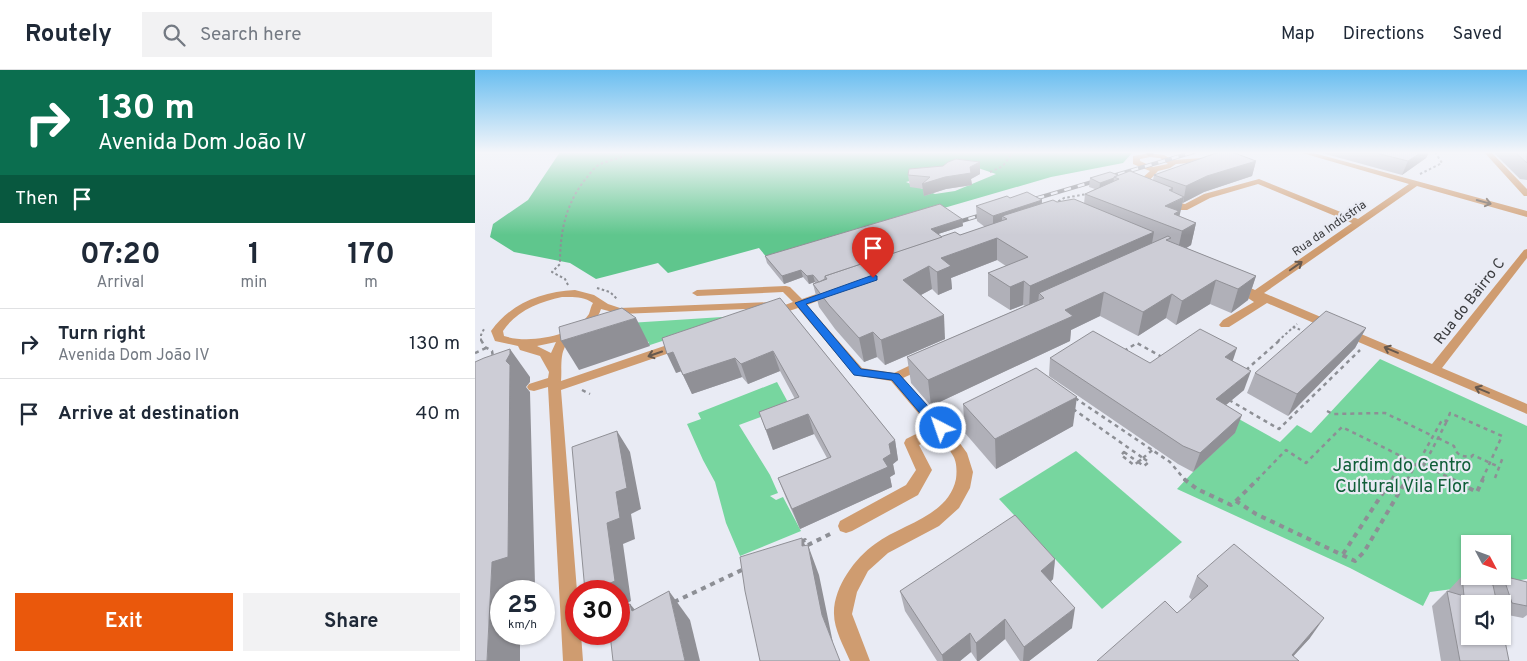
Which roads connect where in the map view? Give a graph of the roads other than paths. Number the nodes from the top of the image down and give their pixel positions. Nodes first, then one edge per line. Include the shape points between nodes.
1 (1145, 180) edge
2 (1403, 180) edge
3 (1512, 180) joint
4 (1412, 182) junction
5 (1527, 182) edge
6 (1143, 191) edge
7 (1527, 194) edge
8 (1161, 200) edge
9 (1527, 214) edge
10 (1359, 223) junction
11 (1527, 252) edge
12 (841, 289) edge
13 (697, 293) dead end
14 (1256, 294) junction
15 (1273, 301) junction
16 (598, 303) junction
17 (800, 303) junction
18 (655, 311) junction
19 (757, 318) edge
20 (576, 330) junction
21 (693, 341) edge
22 (508, 343) junction
23 (933, 359) edge
24 (1435, 369) junction
25 (895, 377) junction
26 (555, 380) junction
27 (535, 386) dead end
28 (1527, 409) edge
29 (941, 428) junction
30 (846, 526) road end
31 (573, 661) edge
32 (860, 661) edge

1 - 6 street via 1127,187
2 - 4 street
3 - 5 street
3 - 7 street
4 -> 9 street
4 - 10 street, Rua da Indústria
8 - 10 street via 1187,207 1207,196 1259,181
14 -> 10 street, Rua da Indústria
11 - 24 street, Rua do Bairro C
12 - 17 street
13 - 17 street via 786,289
14 - 15 street
14 - 15 street via 1227,283 1262,302 1225,325
24 -> 15 street
16 - 18 street via 614,311
16 - 20 street via 598,311
16 - 22 street via 584,295 569,294 521,308 501,323 497,331 499,338
17 - 18 street
17 - 19 street
17 - 25 street via 858,372
18 - 20 street via 613,318
20 - 22 street via 533,344
20 - 26 street via 559,346
21 -> 26 street
22 - 26 street via 543,352 551,360
23 - 25 street
28 -> 24 street
25 - 29 street
26 - 27 street
26 - 31 street
29 - 30 street via 911,443 924,470 912,490
29 - 32 street via 960,453 965,472 962,488 953,503 933,521 882,548 863,566 848,590 843,614

